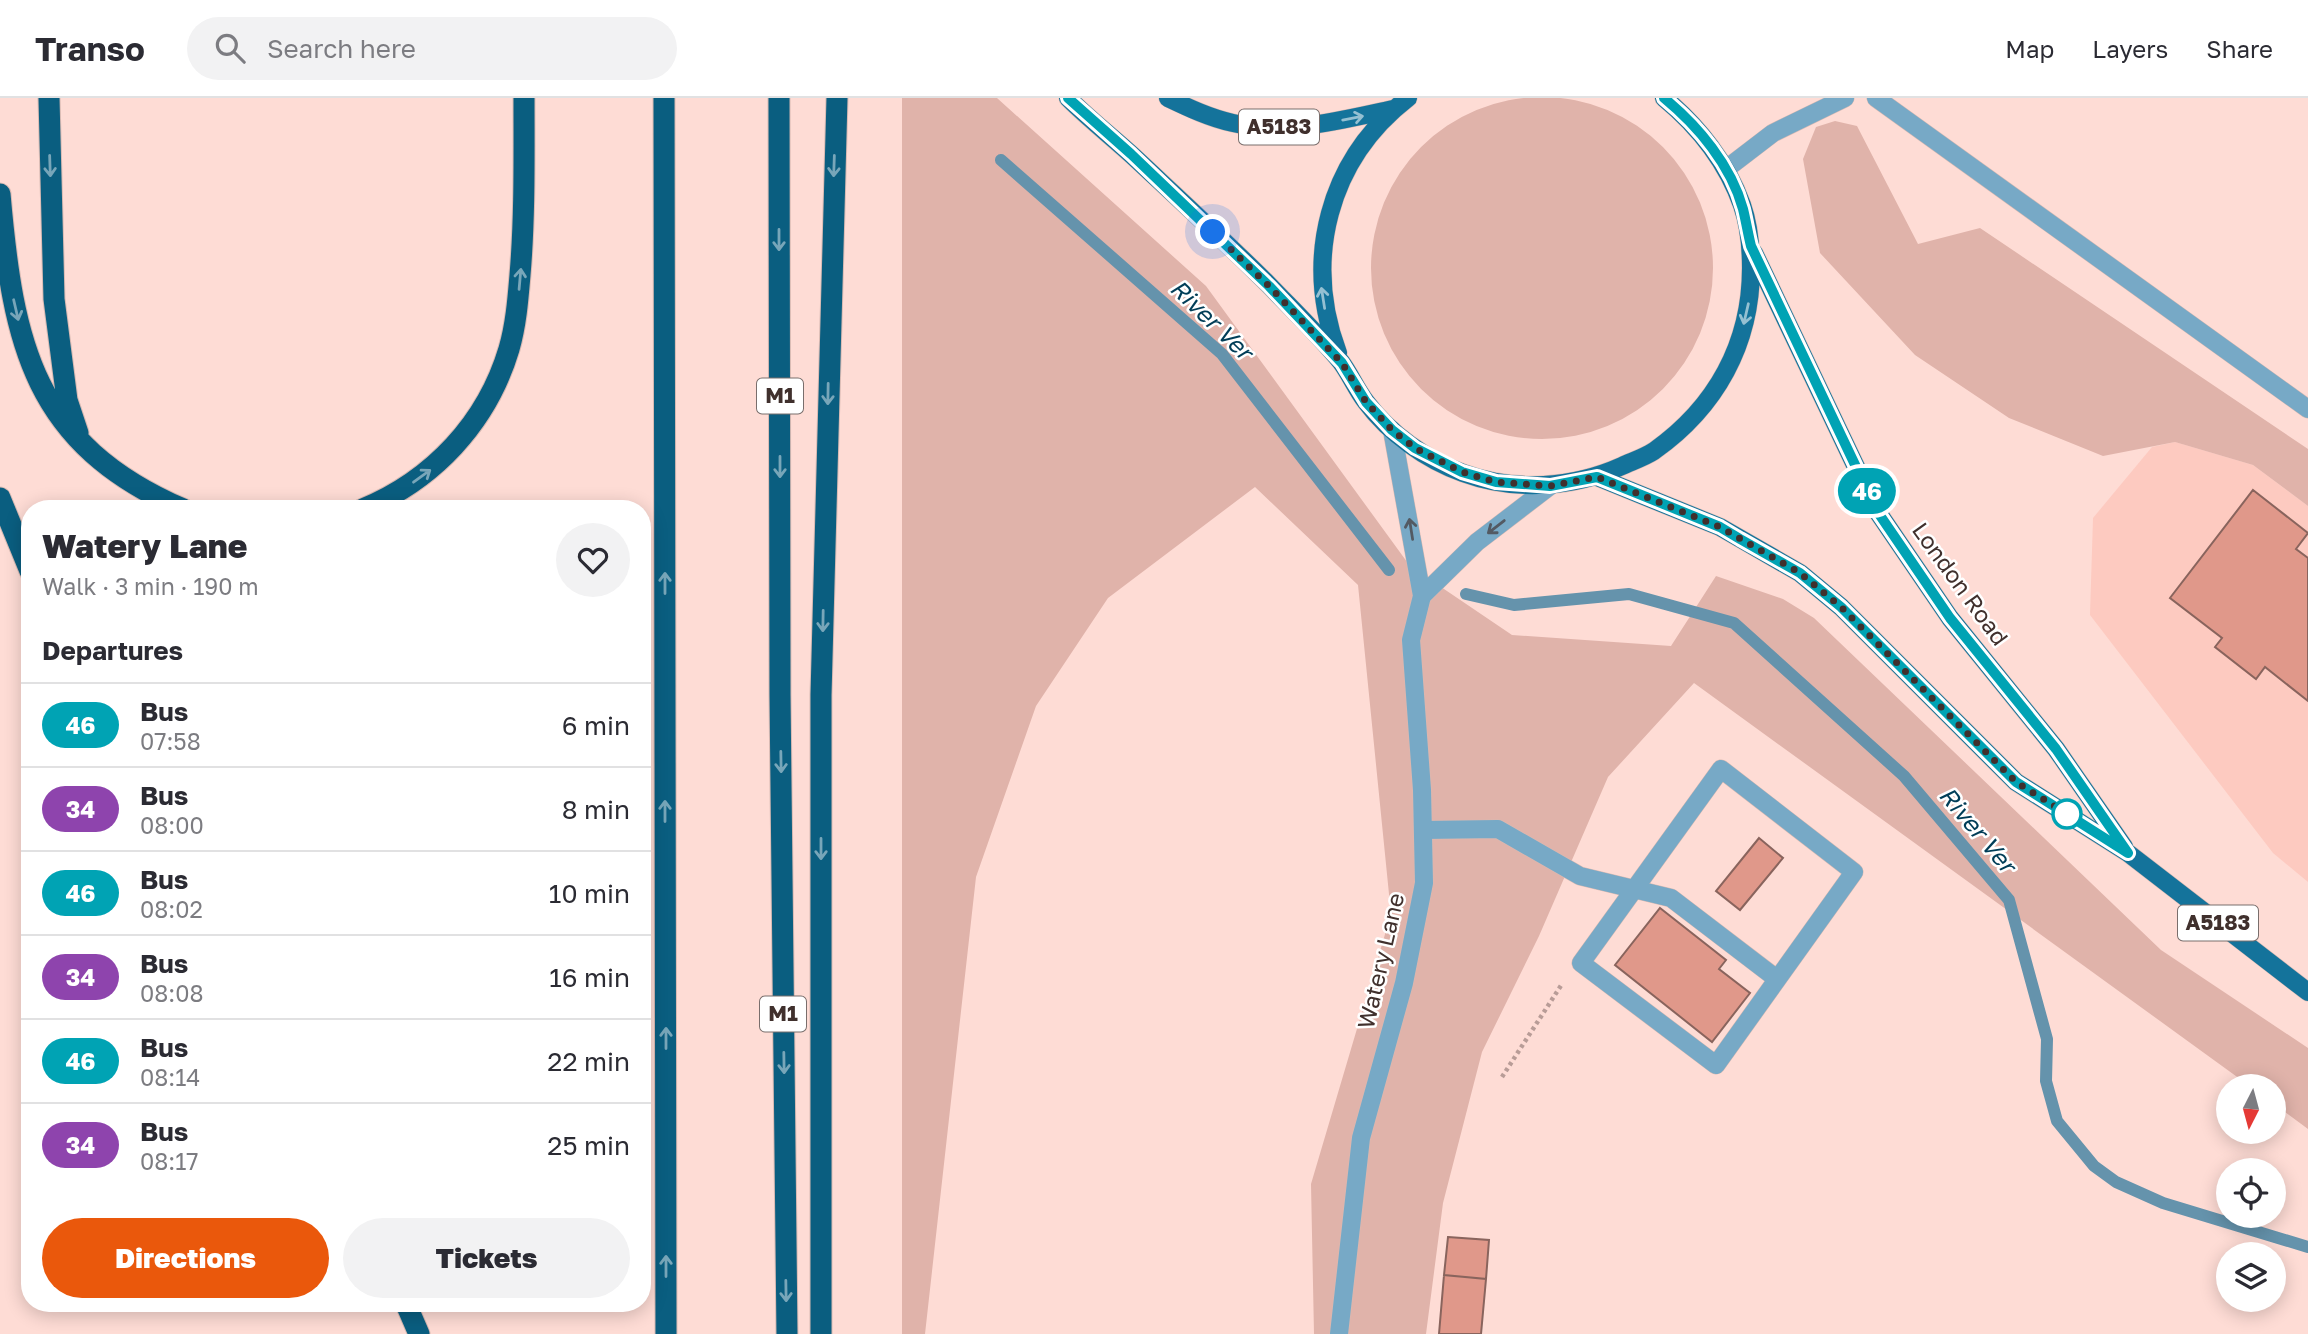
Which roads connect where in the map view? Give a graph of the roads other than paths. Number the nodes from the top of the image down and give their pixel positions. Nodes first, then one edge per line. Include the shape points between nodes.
1 (49, 98) edge
2 (524, 98) edge
3 (664, 98) edge
4 (779, 98) edge
5 (837, 98) edge
6 (1068, 98) edge
7 (1168, 98) edge
8 (1408, 98) edge
9 (1664, 98) edge
10 (1845, 98) edge
11 (1876, 98) edge
12 (1394, 109) junction
13 (1726, 170) junction
14 (0, 194) edge
15 (1751, 246) junction
16 (1342, 363) junction
17 (2308, 409) edge
18 (1392, 430) junction
19 (82, 444) junction
20 (1597, 477) junction
21 (1550, 486) junction
22 (0, 498) edge
23 (161, 500) edge
24 (382, 500) edge
25 (21, 548) edge
26 (1422, 596) junction
27 (1423, 830) junction
28 (2128, 853) junction
29 (1634, 889) junction
30 (1777, 979) junction
31 (2308, 992) edge
32 (409, 1312) edge
33 (419, 1334) edge
34 (666, 1334) edge
35 (787, 1334) edge
36 (821, 1334) edge
37 (1339, 1334) edge

1 -> 19 highway via 54,299 67,400
24 -> 2 highway via 437,464 467,432 496,383 509,349 523,233
34 -> 3 highway
4 -> 35 highway, M1
5 -> 36 highway via 821,695
6 - 16 main road via 1269,286
7 -> 12 main road, A5183 via 1234,123 1269,127 1312,126
8 - 12 main road
9 - 13 main road via 1688,118
10 - 13 street via 1773,133
11 - 17 street
16 -> 12 main road via 1328,327 1322,287 1326,225 1346,169
13 - 15 main road via 1742,207
14 -> 19 highway via 14,302 29,363 50,405
15 -> 20 main road via 1751,293 1740,343 1720,383 1693,418 1652,453
15 - 28 main road, London Road / A5183 via 1877,511 1950,618 2056,749
16 - 18 main road via 1366,402
18 - 21 main road via 1415,448 1462,472 1496,482
26 -> 18 street
19 - 23 highway
20 - 21 main road
20 - 28 main road, London Road / A5183 via 1720,527 1800,573 1841,607 2016,782
21 -> 26 street via 1477,542
22 - 25 highway
26 - 27 street, Watery Lane via 1411,640
27 - 29 street via 1498,829 1580,876
27 - 37 street, Watery Lane via 1424,883 1404,983 1362,1138
28 - 31 main road, London Road / A5183
29 - 30 street via 1671,898
29 - 30 street via 1581,963 1716,1065
29 - 30 street via 1721,769 1854,872
32 - 33 highway

